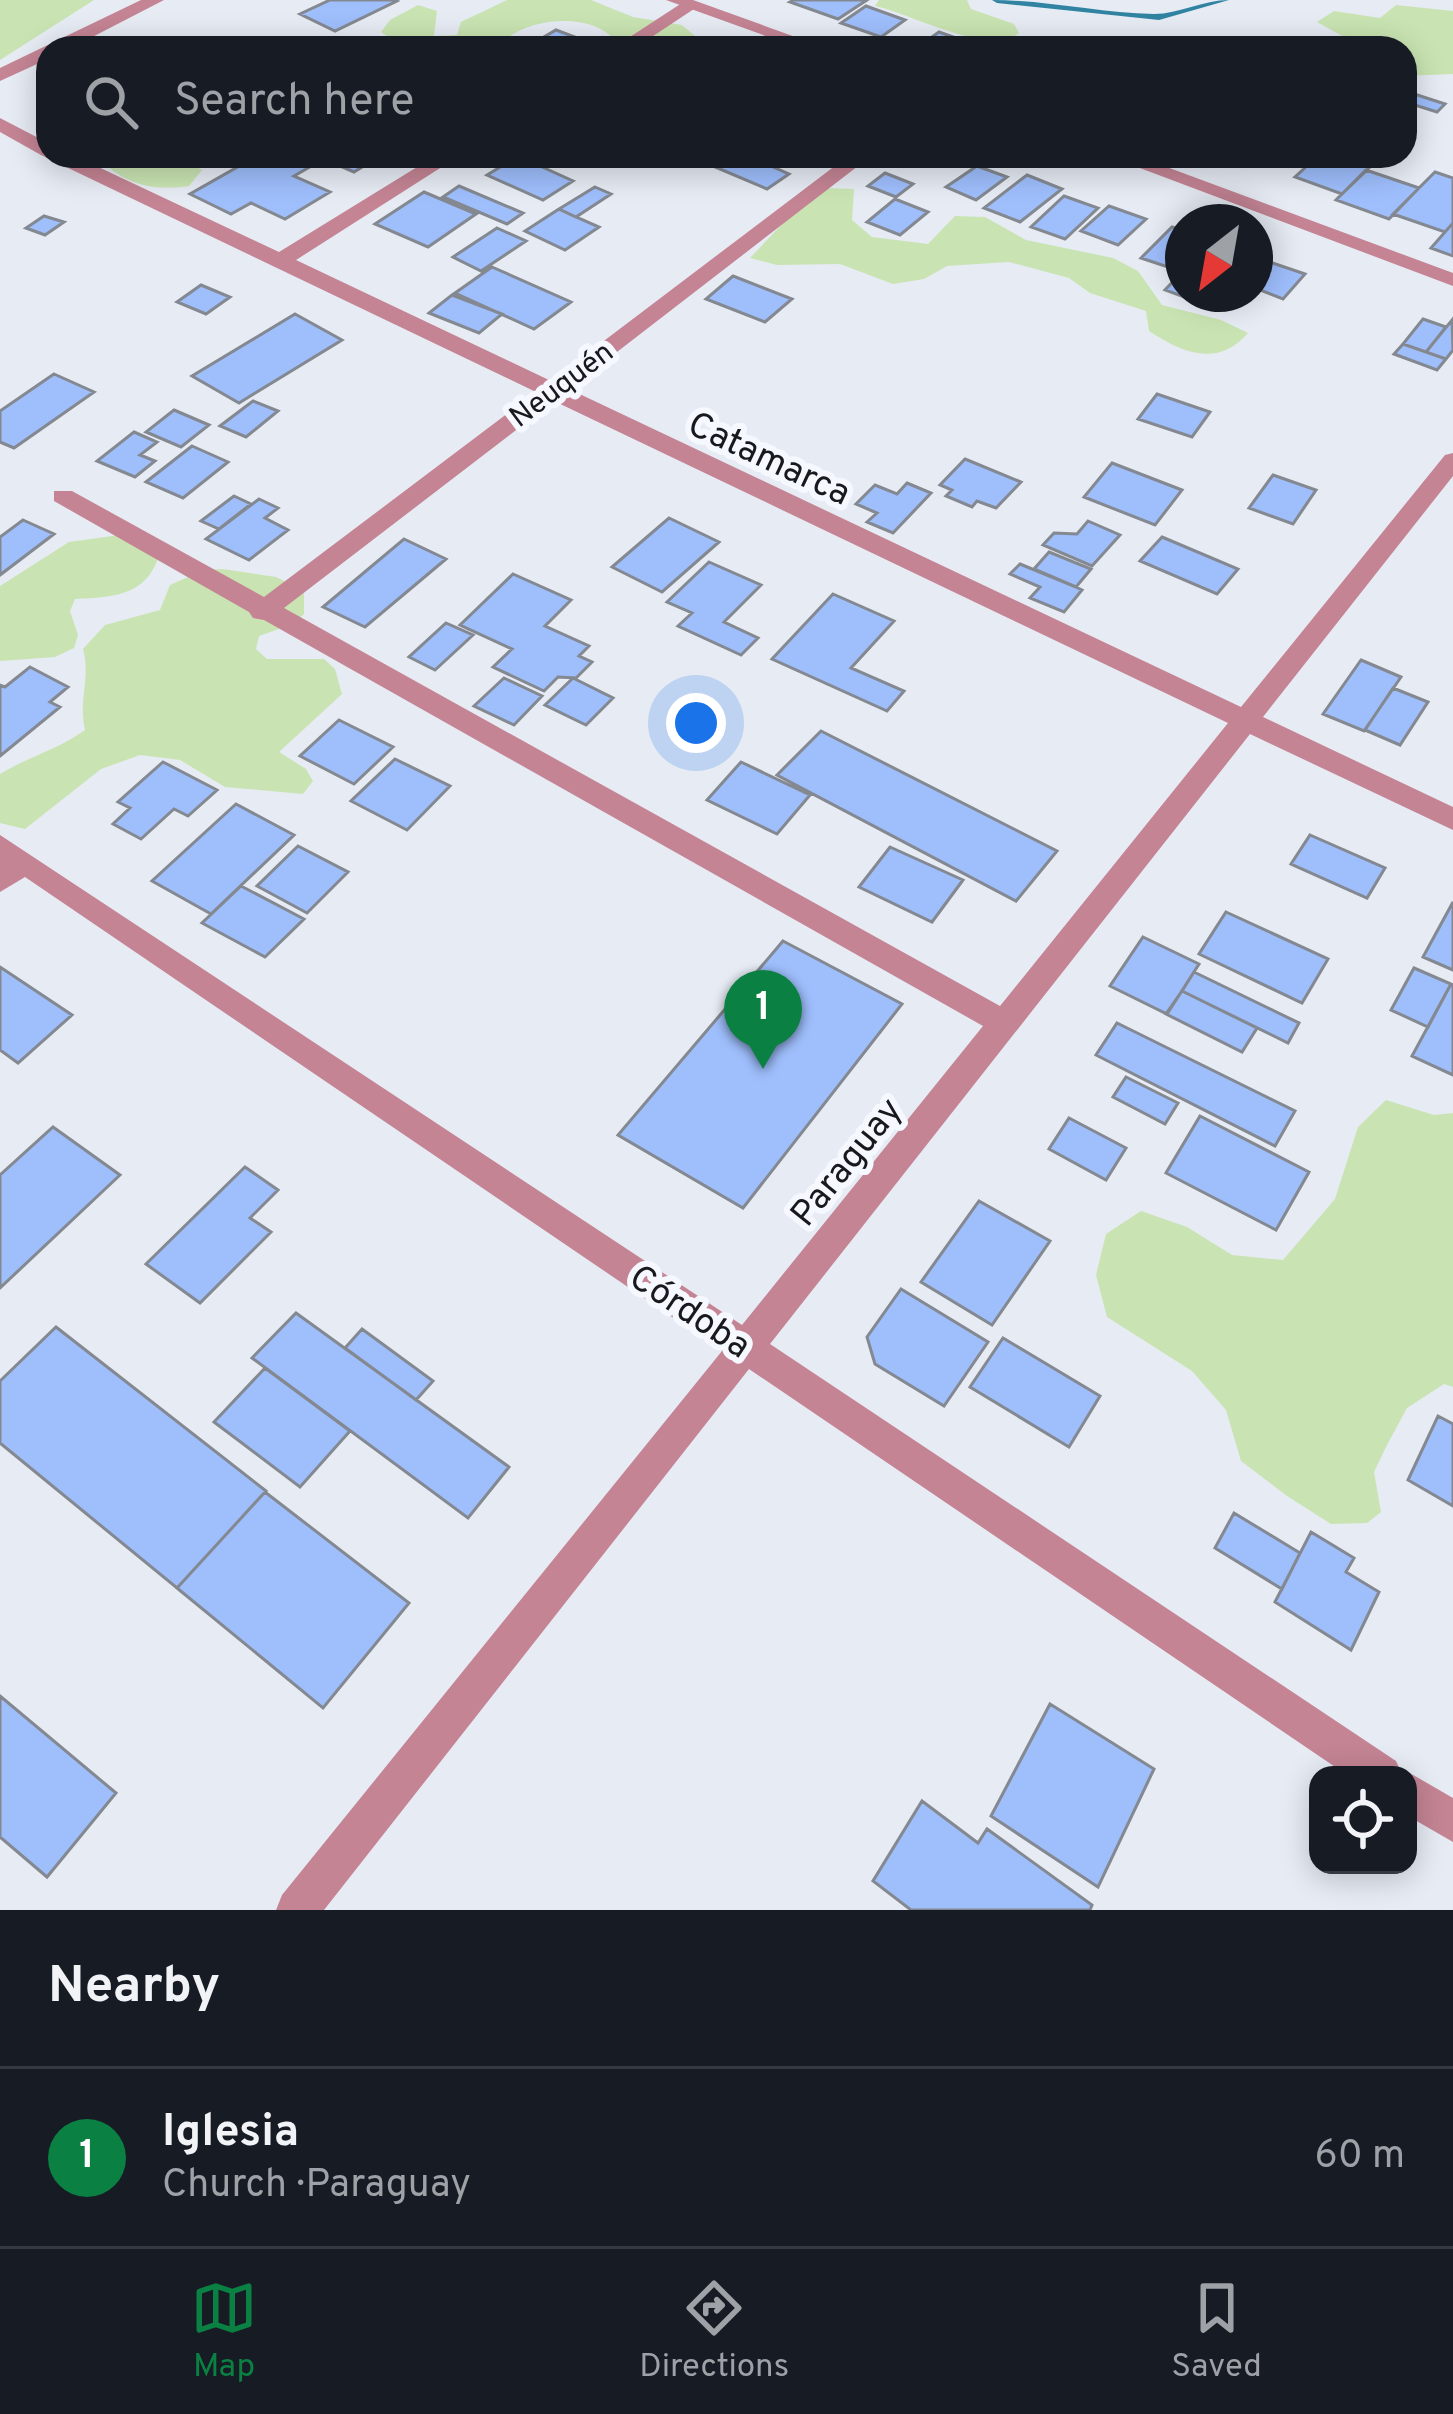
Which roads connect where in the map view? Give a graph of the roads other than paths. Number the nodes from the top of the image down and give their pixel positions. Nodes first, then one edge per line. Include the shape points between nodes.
1 (155, 0) edge
2 (683, 2) edge
3 (81, 36) edge
4 (638, 36) edge
5 (782, 36) edge
6 (36, 58) edge
7 (0, 76) edge
8 (0, 124) edge
9 (36, 144) edge
10 (83, 168) edge
11 (430, 168) edge
12 (846, 168) edge
13 (1150, 168) edge
14 (278, 263) junction
15 (1453, 280) edge
16 (550, 392) junction
17 (1453, 460) edge
18 (63, 496) dead end
19 (262, 612) junction
20 (1244, 722) junction
21 (1453, 819) edge
22 (8, 863) edge
23 (1004, 1023) junction
24 (746, 1347) junction
25 (1369, 1766) edge
26 (1417, 1798) edge
27 (1453, 1822) edge
28 (297, 1910) edge

1 - 3 street
2 - 4 street
2 - 5 street
6 - 7 street
8 - 9 street
10 - 14 street, Catamarca
11 - 14 street
12 - 16 street, Neuquén
13 - 15 street
14 - 16 street, Catamarca
16 - 19 street, Neuquén
16 - 20 street, Catamarca
17 - 20 street, Paraguay
18 - 19 street
19 - 23 street
20 - 21 street, Catamarca
20 - 23 street, Paraguay
22 - 24 street, Córdoba
23 - 24 street, Paraguay
24 - 25 street, Córdoba
24 - 28 street, Paraguay
26 - 27 street

